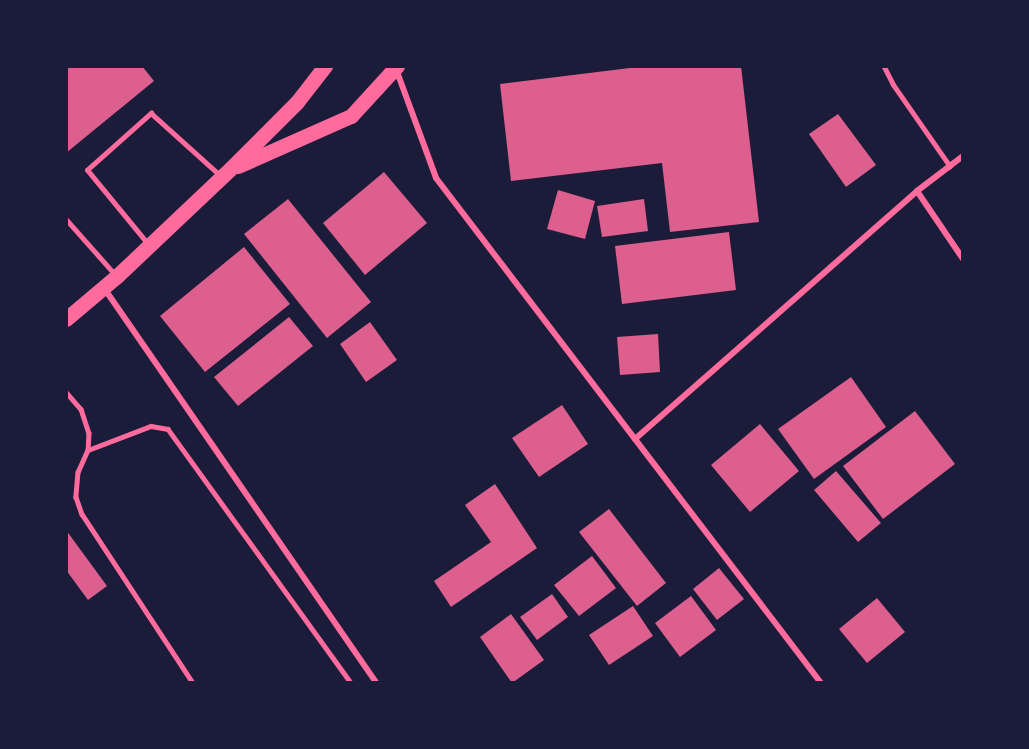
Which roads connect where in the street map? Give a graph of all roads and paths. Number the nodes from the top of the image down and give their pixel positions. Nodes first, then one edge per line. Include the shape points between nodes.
1 (325, 66) edge
2 (884, 66) edge
3 (397, 67) edge
4 (963, 156) edge
5 (950, 166) junction
6 (226, 173) junction
7 (917, 191) junction
8 (66, 219) edge
9 (149, 245) junction
10 (963, 260) edge
11 (117, 276) junction
12 (103, 287) junction
13 (66, 319) edge
14 (66, 392) edge
15 (635, 439) junction
16 (88, 450) junction
17 (193, 683) edge
18 (351, 683) edge
19 (376, 683) edge
20 (821, 683) edge

1 - 6 main road via 297,102
2 - 5 lane
3 - 6 main road via 351,116
3 - 15 street via 436,178
4 - 5 street
5 - 7 street
6 - 9 main road
6 - 9 lane via 151,113 87,170
7 - 10 street
7 - 15 street
8 - 11 lane
9 - 11 main road
11 - 12 main road
12 - 13 main road
12 - 19 street
14 - 16 lane via 87,423
15 - 20 street
16 - 17 lane via 78,472 76,497 81,514
16 - 18 lane via 151,426 168,429

